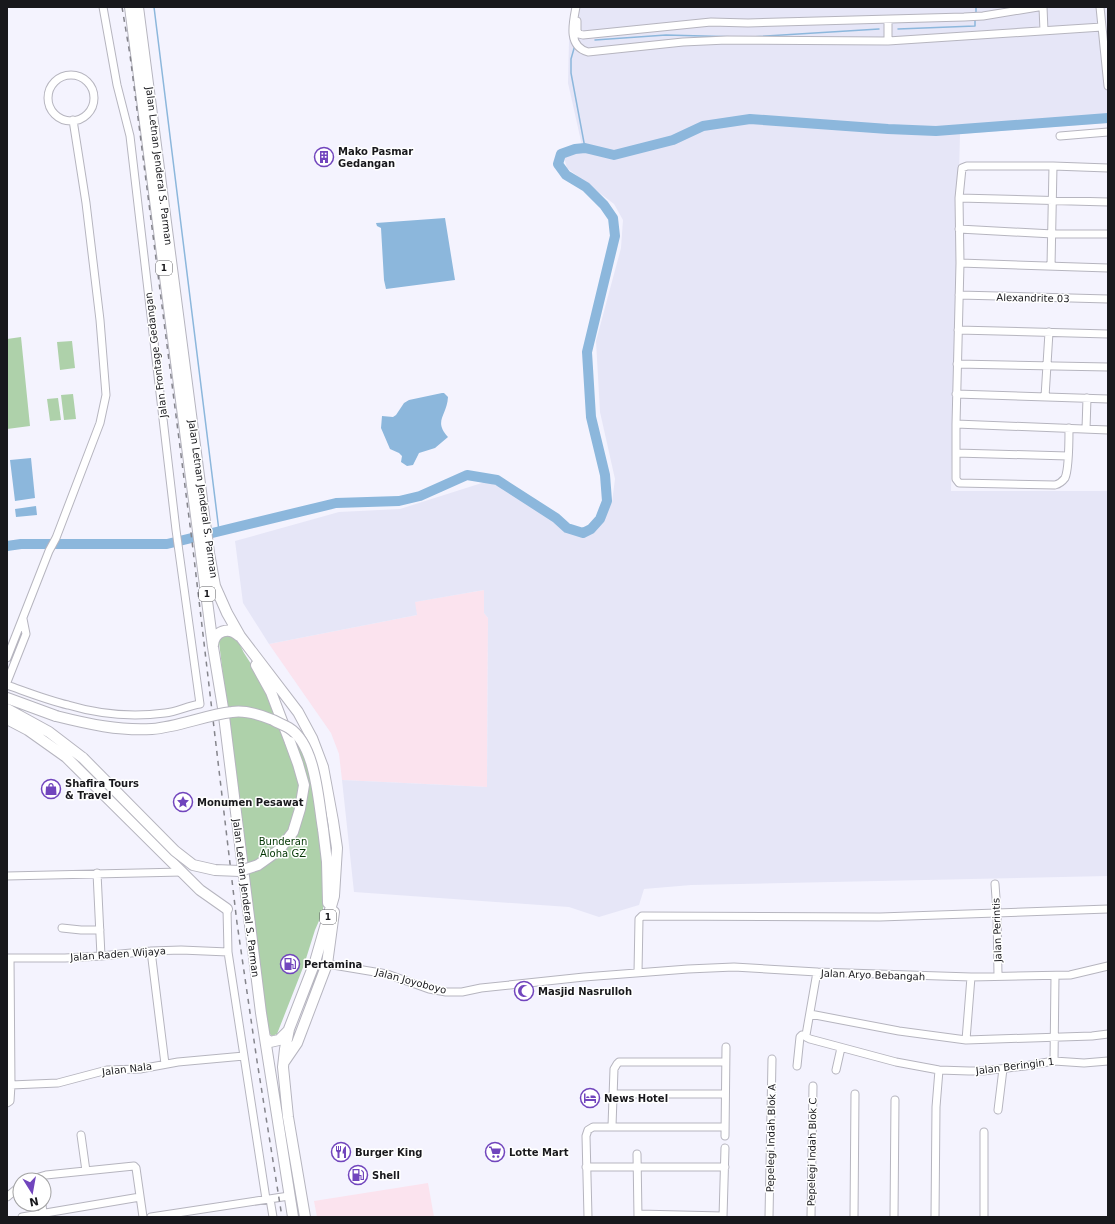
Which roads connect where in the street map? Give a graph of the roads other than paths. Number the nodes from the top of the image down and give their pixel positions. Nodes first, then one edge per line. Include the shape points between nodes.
1 (103, 7) edge
2 (130, 7) edge
3 (138, 7) edge
4 (576, 7) edge
5 (579, 7) edge
6 (1038, 7) edge
7 (1043, 7) edge
8 (1100, 7) edge
9 (888, 22) junction
10 (1102, 27) junction
11 (1044, 31) junction
12 (888, 38) junction
13 (1108, 86) edge
14 (74, 120) junction
15 (1108, 132) edge
16 (1060, 136) dead end
17 (1053, 166) junction
18 (1108, 168) edge
19 (959, 198) junction
20 (1052, 200) junction
21 (1108, 202) edge
22 (958, 229) junction
23 (1053, 234) junction
24 (1108, 234) edge
25 (960, 263) junction
26 (1051, 266) junction
27 (1108, 268) edge
28 (959, 296) junction
29 (1108, 299) edge
30 (958, 330) junction
31 (1049, 332) junction
32 (1108, 334) edge
33 (957, 364) junction
34 (1046, 366) junction
35 (1108, 368) edge
36 (956, 394) junction
37 (1045, 397) junction
38 (1087, 398) junction
39 (1108, 399) edge
40 (956, 424) junction
41 (1069, 428) junction
42 (1086, 429) junction
43 (1108, 430) edge
44 (956, 453) junction
45 (1068, 456) junction
46 (202, 529) junction
47 (204, 541) junction
48 (23, 619) junction
49 (242, 639) junction
50 (213, 647) junction
51 (7, 658) edge
52 (7, 682) edge
53 (7, 685) edge
54 (7, 698) edge
55 (7, 708) edge
56 (7, 719) edge
57 (182, 872) junction
58 (97, 873) junction
59 (7, 876) edge
60 (995, 884) dead end
61 (334, 896) junction
62 (227, 909) joint
63 (1108, 909) edge
64 (997, 912) junction
65 (328, 916) junction
66 (62, 928) dead end
67 (100, 930) junction
68 (151, 951) junction
69 (228, 952) junction
70 (101, 956) junction
71 (9, 958) edge
72 (327, 964) junction
73 (1108, 966) edge
74 (638, 972) junction
75 (817, 972) junction
76 (998, 976) junction
77 (1054, 976) junction
78 (970, 978) junction
79 (810, 1014) junction
80 (289, 1029) junction
81 (1108, 1034) edge
82 (806, 1036) junction
83 (1054, 1037) junction
84 (264, 1038) junction
85 (966, 1040) junction
86 (726, 1047) dead end
87 (841, 1048) junction
88 (244, 1056) junction
89 (772, 1059) dead end
90 (1054, 1061) junction
91 (1108, 1061) edge
92 (726, 1062) junction
93 (165, 1064) junction
94 (283, 1065) junction
95 (797, 1066) dead end
96 (269, 1067) junction
97 (1002, 1069) junction
98 (836, 1070) dead end
99 (939, 1070) junction
100 (11, 1085) junction
101 (813, 1086) dead end
102 (613, 1094) junction
103 (725, 1094) junction
104 (855, 1094) dead end
105 (895, 1100) dead end
106 (7, 1103) edge
107 (998, 1110) dead end
108 (612, 1126) junction
109 (725, 1127) junction
110 (984, 1132) dead end
111 (81, 1135) dead end
112 (725, 1136) dead end
113 (725, 1148) dead end
114 (637, 1154) dead end
115 (586, 1167) junction
116 (637, 1167) junction
117 (725, 1167) junction
118 (86, 1171) junction
119 (52, 1176) edge
120 (289, 1196) junction
121 (140, 1197) junction
122 (268, 1199) junction
123 (43, 1214) joint
124 (638, 1216) edge
125 (22, 1217) edge
126 (143, 1217) edge
127 (150, 1217) edge
128 (273, 1217) edge
129 (293, 1217) edge
130 (305, 1217) edge
131 (588, 1217) edge
132 (723, 1217) edge
133 (769, 1217) edge
134 (812, 1217) edge
135 (854, 1217) edge
136 (894, 1217) edge
137 (935, 1217) edge
138 (984, 1217) edge

1 - 53 street, Jalan Frontage Gedangan via 117,85 130,136 178,548 200,704 165,713 93,711
2 - 46 highway, Jalan Letnan Jenderal S. Parman / 1
3 - 46 highway, Jalan Letnan Jenderal S. Parman / 1
4 - 12 street via 572,36 576,43 588,52 683,42
5 - 9 street via 576,25 579,34 583,35 711,22
6 - 9 street via 979,16
7 - 11 street
8 - 10 street
9 - 12 street
10 - 11 street
10 - 13 street
11 - 12 street
14 - 14 street via 65,120 51,110 48,93 58,79 75,75 83,78 93,92 92,105 88,112 82,118
14 - 48 street via 99,312 106,394 100,423
15 - 16 street
17 - 18 street
17 - 19 street via 963,167
17 - 20 street
19 - 20 street
19 - 22 street
20 - 21 street
20 - 23 street
22 - 23 street
22 - 25 street
23 - 24 street
23 - 26 street
25 - 26 street
25 - 28 street
26 - 27 street
28 - 29 street, Alexandrite 03
28 - 30 street
30 - 31 street
30 - 33 street
31 - 32 street
31 - 34 street
33 - 34 street
33 - 36 street
34 - 35 street
34 - 37 street
36 - 37 street
36 - 40 street
37 - 38 street
38 - 39 street
38 - 42 street
40 - 41 street
40 - 44 street
41 - 42 street
41 - 45 street
42 - 43 street
44 - 45 street
44 - 45 street via 956,479 959,484 1055,485 1064,480
46 - 47 highway, Jalan Letnan Jenderal S. Parman / 1
47 - 49 highway, Jalan Letnan Jenderal S. Parman / 1 via 215,586
47 - 50 highway, Jalan Letnan Jenderal S. Parman / 1
48 - 51 street
48 - 52 street via 26,634
49 - 50 highway via 232,631 222,631 215,637
49 - 55 highway, bridge via 271,692 304,785 293,832 279,850 258,865 240,871 214,870 193,865 164,841 83,758 49,732
49 - 61 highway, Jalan Letnan Jenderal S. Parman / 1 via 298,712 312,738 323,768 337,848
50 - 84 highway, Jalan Letnan Jenderal S. Parman / 1 via 223,708
54 - 65 highway, bridge via 56,716 116,729 153,729 234,711 261,715 290,729 304,746 316,776 327,862
56 - 57 highway via 28,730 66,757
57 - 58 street
57 - 62 highway via 200,890
58 - 59 street
58 - 67 street
60 - 64 street, Jalan Perintis
61 - 65 highway, Jalan Letnan Jenderal S. Parman / 1
61 - 72 highway via 334,920
62 - 69 street
63 - 64 street
64 - 74 street via 880,916 645,915 639,920
64 - 76 street, Jalan Perintis
65 - 80 highway, Jalan Letnan Jenderal S. Parman / 1 via 315,962
66 - 67 street
67 - 70 street
68 - 69 street, Jalan Raden Wijaya
68 - 70 street, Jalan Raden Wijaya
68 - 93 street
69 - 88 street
70 - 71 street, Jalan Raden Wijaya
71 - 100 street
72 - 74 street, Jalan Joyoboyo via 388,974 429,989 446,992
72 - 94 highway via 297,1043
73 - 77 street, Jalan Aryo Bebangah via 1079,974
74 - 75 street, Jalan Aryo Bebangah via 734,967
75 - 78 street, Jalan Aryo Bebangah
75 - 79 street
76 - 77 street, Jalan Aryo Bebangah
76 - 78 street, Jalan Aryo Bebangah
77 - 83 street
78 - 85 street
79 - 82 street
79 - 85 street via 899,1031
80 - 84 highway via 276,1042
80 - 94 highway, Jalan Letnan Jenderal S. Parman / 1
81 - 83 street
82 - 87 street, Jalan Beringin 1
82 - 95 street via 800,1037
83 - 85 street
83 - 90 street
84 - 96 highway, Jalan Letnan Jenderal S. Parman / 1
86 - 92 street
87 - 98 street
87 - 99 street, Jalan Beringin 1
88 - 93 street, Jalan Nala
88 - 122 street
89 - 133 street, Pepelegi Indah Blok A
90 - 91 street, Jalan Beringin 1
90 - 97 street, Jalan Beringin 1
92 - 102 street via 619,1062 614,1070
92 - 103 street
93 - 100 street, Jalan Nala via 140,1069 107,1070 58,1083
94 - 96 highway via 274,1055 269,1060
94 - 130 highway, Jalan Letnan Jenderal S. Parman / 1 via 288,1117
96 - 120 highway, Jalan Letnan Jenderal S. Parman / 1
97 - 99 street, Jalan Beringin 1
97 - 107 street
99 - 137 street
100 - 106 street via 10,1101
101 - 134 street, Pepelegi Indah Blok C
102 - 103 street
102 - 108 street
103 - 109 street
104 - 135 street
105 - 136 street
108 - 109 street
108 - 115 street via 593,1127 588,1130
109 - 112 street
110 - 138 street
111 - 118 street
113 - 117 street
114 - 116 street
115 - 116 street
115 - 131 street
116 - 117 street
116 - 124 street
117 - 132 street
118 - 119 street
118 - 121 street via 134,1166
120 - 122 street
120 - 129 highway, Jalan Letnan Jenderal S. Parman / 1
121 - 123 street
121 - 126 street
122 - 127 street
122 - 128 street
123 - 125 street
124 - 132 street

